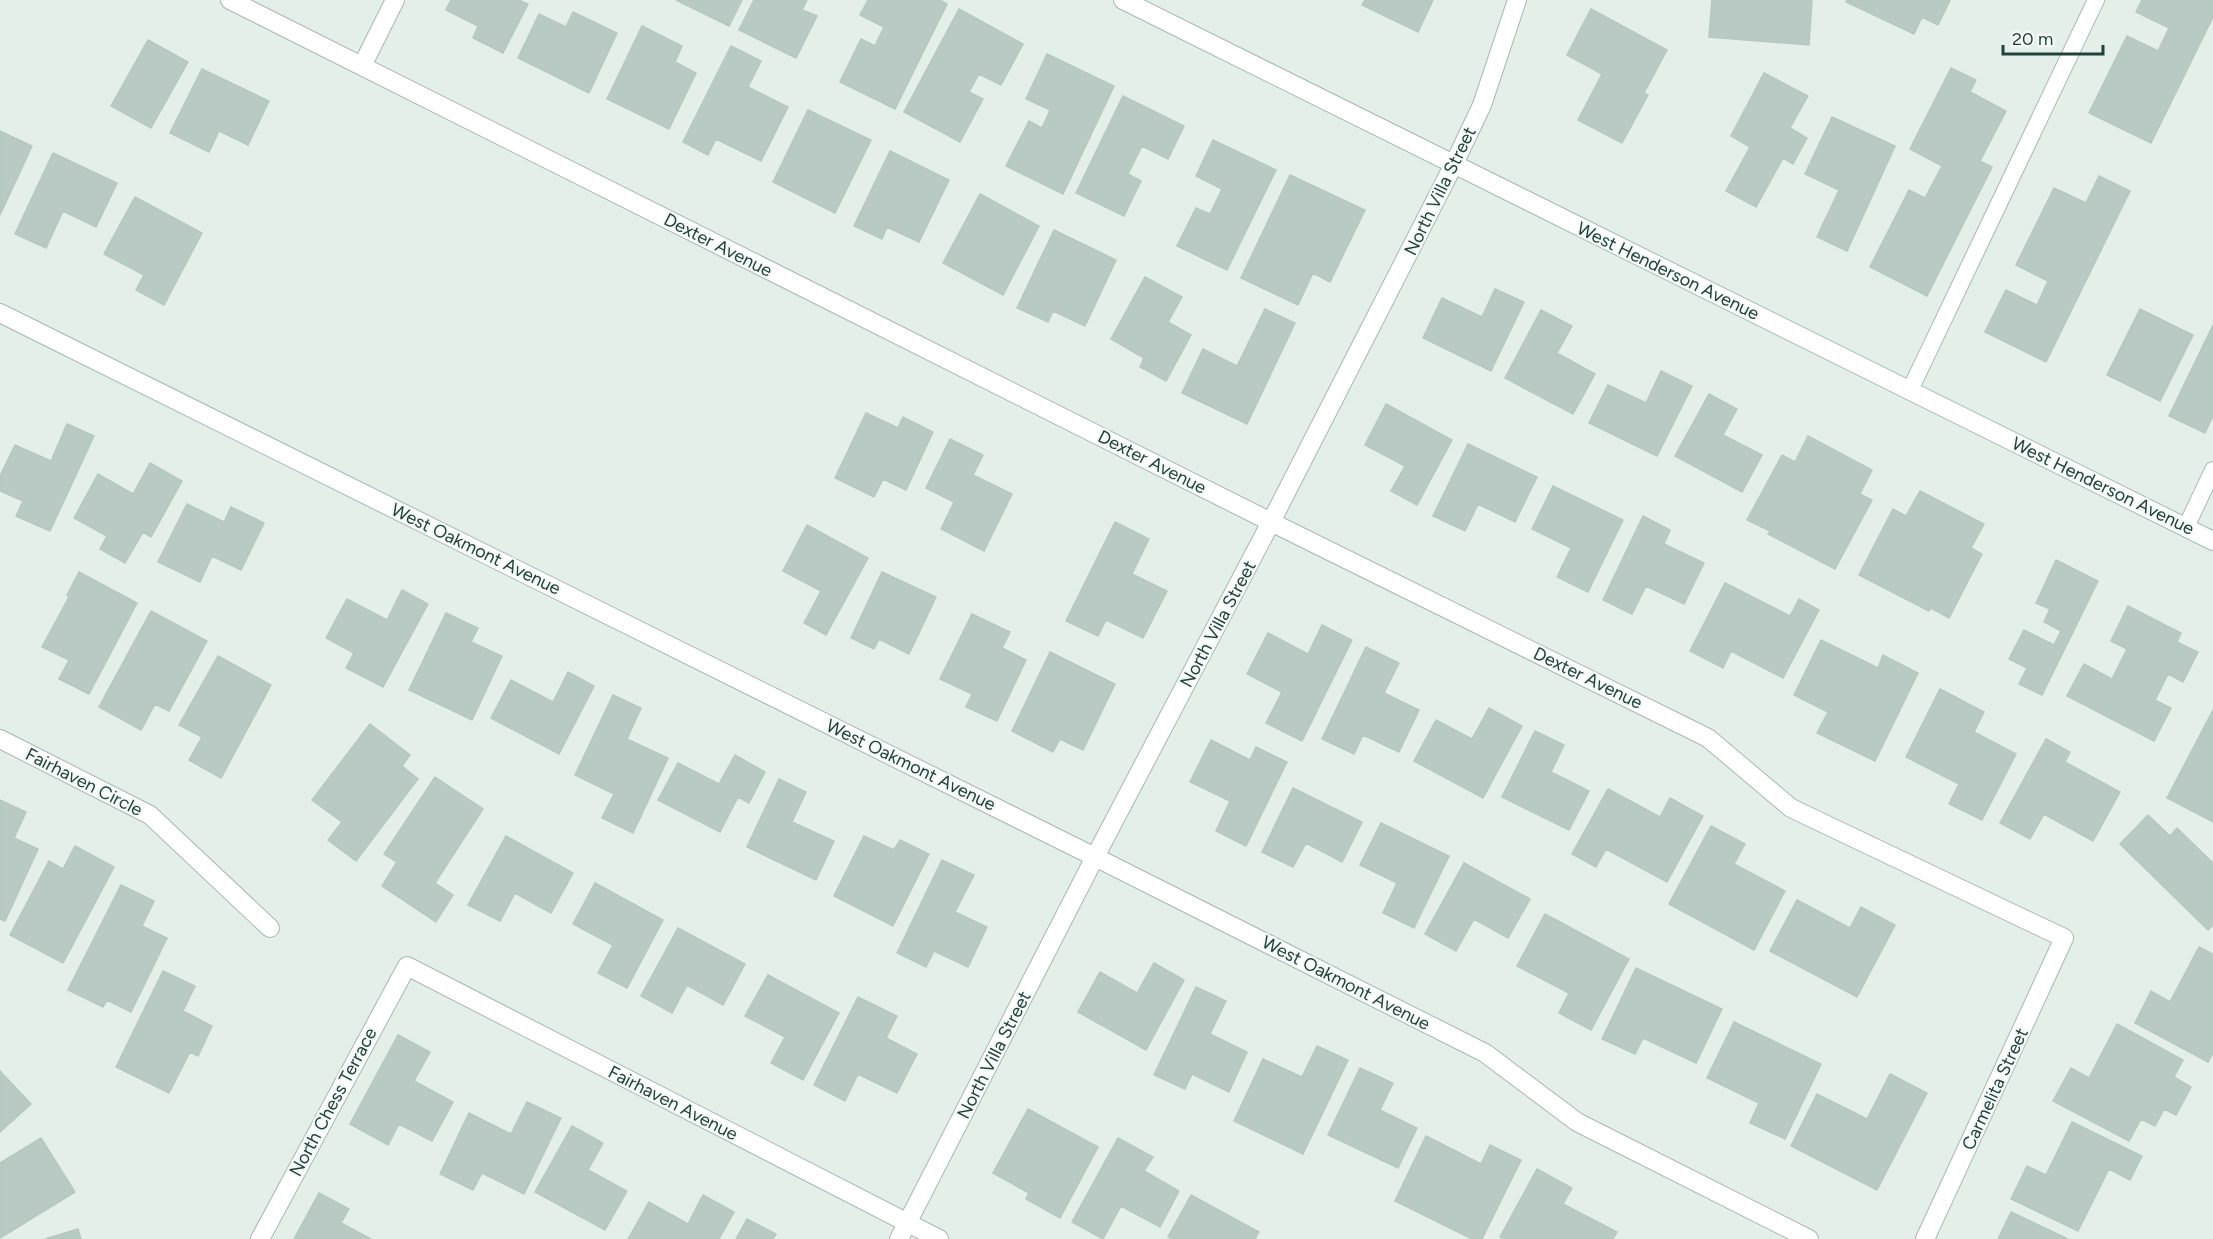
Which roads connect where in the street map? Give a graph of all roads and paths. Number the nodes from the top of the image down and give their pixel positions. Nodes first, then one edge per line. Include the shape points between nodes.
1 (230, 0) edge
2 (395, 0) edge
3 (1123, 0) edge
4 (1517, 0) edge
5 (2096, 0) edge
6 (362, 66) junction
7 (1454, 165) junction
8 (0, 313) edge
9 (1910, 390) junction
10 (2213, 470) edge
11 (1271, 522) junction
12 (2186, 527) junction
13 (2213, 541) edge
14 (0, 738) edge
15 (1095, 857) junction
16 (270, 927) dead end
17 (2064, 938) joint
18 (407, 966) joint
19 (904, 1231) edge
20 (260, 1239) edge
21 (939, 1239) edge
22 (1809, 1239) edge
23 (1925, 1239) edge

1 - 6 street, Dexter Avenue
2 - 6 street
3 - 7 street, West Henderson Avenue
4 - 7 street, North Villa Street via 1482,105
5 - 9 lane
6 - 11 street, Dexter Avenue
7 - 9 street, West Henderson Avenue
7 - 11 street, North Villa Street
8 - 15 street, West Oakmont Avenue
9 - 12 street, West Henderson Avenue
10 - 12 lane
11 - 15 street, North Villa Street
11 - 17 street, Dexter Avenue via 1708,738 1791,808
12 - 13 street, West Henderson Avenue
14 - 16 street, Fairhaven Circle via 150,815
15 - 19 street, North Villa Street
15 - 22 street, West Oakmont Avenue via 1485,1053 1577,1122
17 - 23 street, Carmelita Street
18 - 19 street, Fairhaven Avenue
18 - 20 street, North Chess Terrace
19 - 21 street, Fairhaven Avenue

